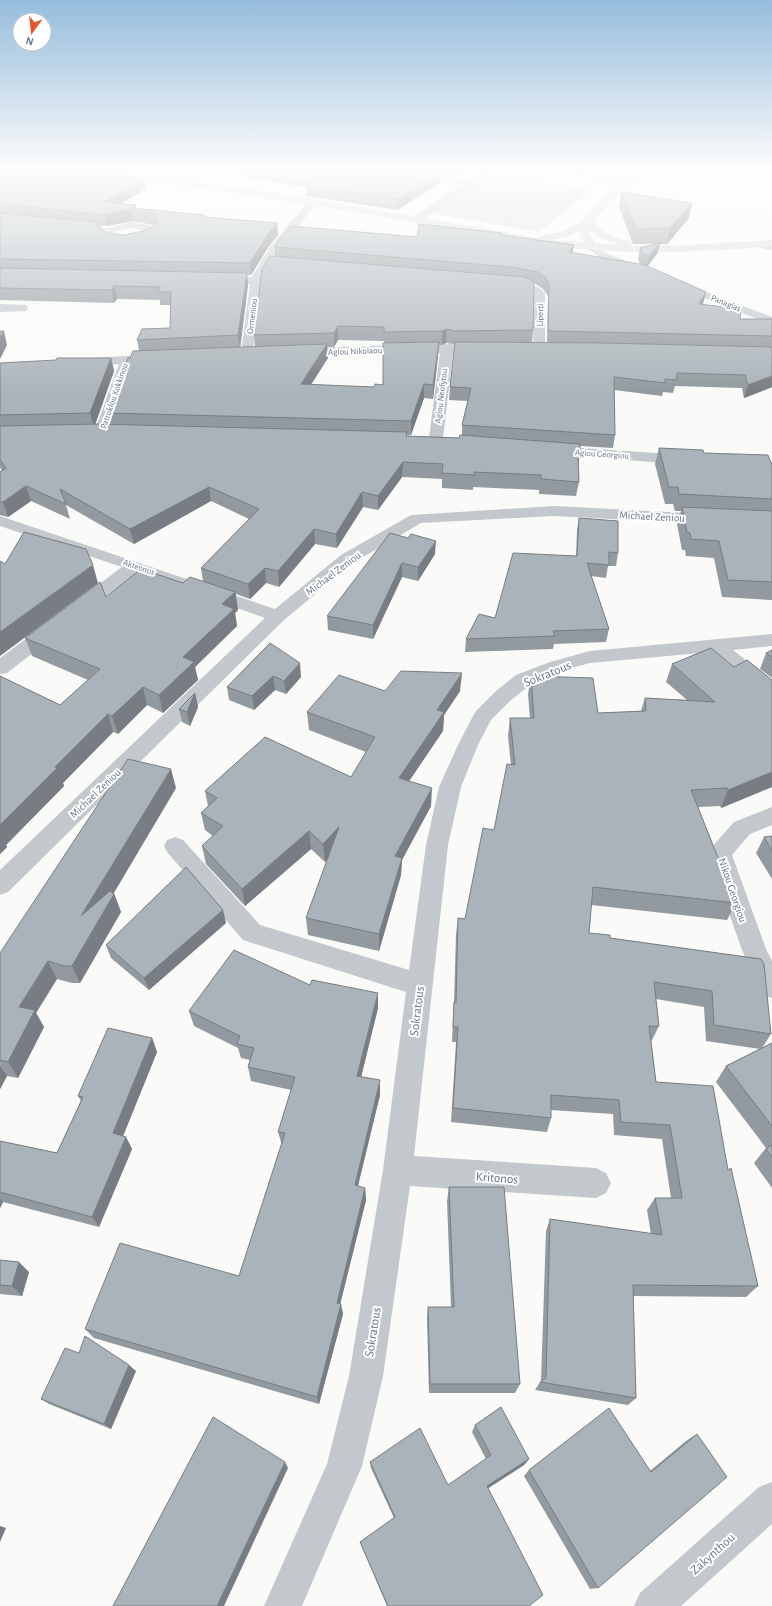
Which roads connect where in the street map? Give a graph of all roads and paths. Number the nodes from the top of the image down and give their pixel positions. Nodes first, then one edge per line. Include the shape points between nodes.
1 (277, 245) edge
2 (571, 245) edge
3 (591, 245) edge
4 (634, 245) edge
5 (737, 245) edge
6 (760, 245) edge
7 (772, 247) edge
8 (592, 248) junction
9 (659, 249) junction
10 (266, 263) junction
11 (281, 264) edge
12 (634, 267) junction
13 (655, 275) edge
14 (209, 280) edge
15 (256, 281) junction
16 (669, 281) edge
17 (494, 282) edge
18 (0, 308) edge
19 (22, 308) dead end
20 (772, 322) edge
21 (447, 348) junction
22 (493, 348) edge
23 (524, 348) edge
24 (539, 348) junction
25 (555, 348) edge
26 (287, 352) edge
27 (247, 353) junction
28 (263, 353) edge
29 (232, 354) edge
30 (165, 357) edge
31 (127, 359) junction
32 (74, 362) edge
33 (101, 433) junction
34 (86, 434) edge
35 (117, 434) edge
36 (424, 442) edge
37 (439, 442) junction
38 (455, 443) edge
39 (533, 449) edge
40 (704, 461) edge
41 (724, 520) edge
42 (0, 521) edge
43 (135, 566) junction
44 (278, 616) junction
45 (772, 640) edge
46 (716, 645) junction
47 (0, 668) edge
48 (772, 692) edge
49 (772, 816) edge
50 (175, 846) dead end
51 (0, 885) edge
52 (420, 985) junction
53 (772, 987) edge
54 (398, 1170) junction
55 (596, 1183) dead end
56 (772, 1500) edge
57 (283, 1606) edge
58 (653, 1606) edge

1 - 10 street, Ormeniou
2 - 8 main road
3 - 8 main road
4 - 9 main road
5 - 9 main road
6 - 7 street
8 - 9 main road
8 - 12 street
9 - 12 main road via 632,256 629,260
10 - 11 street
10 - 15 street, Ormeniou
12 - 13 street
14 - 15 street
15 - 27 street, Ormeniou
16 - 20 street, Panagias
17 - 24 street, Liperti via 521,285 539,293
18 - 19 street
21 - 22 street, Agiou Nikolaou
21 - 26 street, Agiou Nikolaou
21 - 37 street, Agiou Neofytou via 436,438
23 - 24 street
24 - 25 street
27 - 28 street
27 - 29 street
30 - 31 street
31 - 32 street
31 - 33 street, Patroklou Kokkinou
33 - 34 street
33 - 35 street
36 - 37 street
37 - 38 street
39 - 40 street, Agiou Georgiou
41 - 44 street, Michael Zeniou via 554,512 417,518 347,559
42 - 43 street, Akteonos
43 - 44 street, Akteonos
43 - 47 street
44 - 51 street, Michael Zeniou
45 - 46 street, Sokratous
46 - 48 street
46 - 52 street, Sokratous via 590,657 557,666 523,680 483,716 448,794 437,845
49 - 53 street, Nikou Georgiou via 742,828 720,853 754,950
50 - 52 street via 252,933
52 - 54 street, Sokratous
54 - 55 street, Kritonos
54 - 57 street, Sokratous via 366,1376 344,1466
56 - 58 street, Zakynthou

